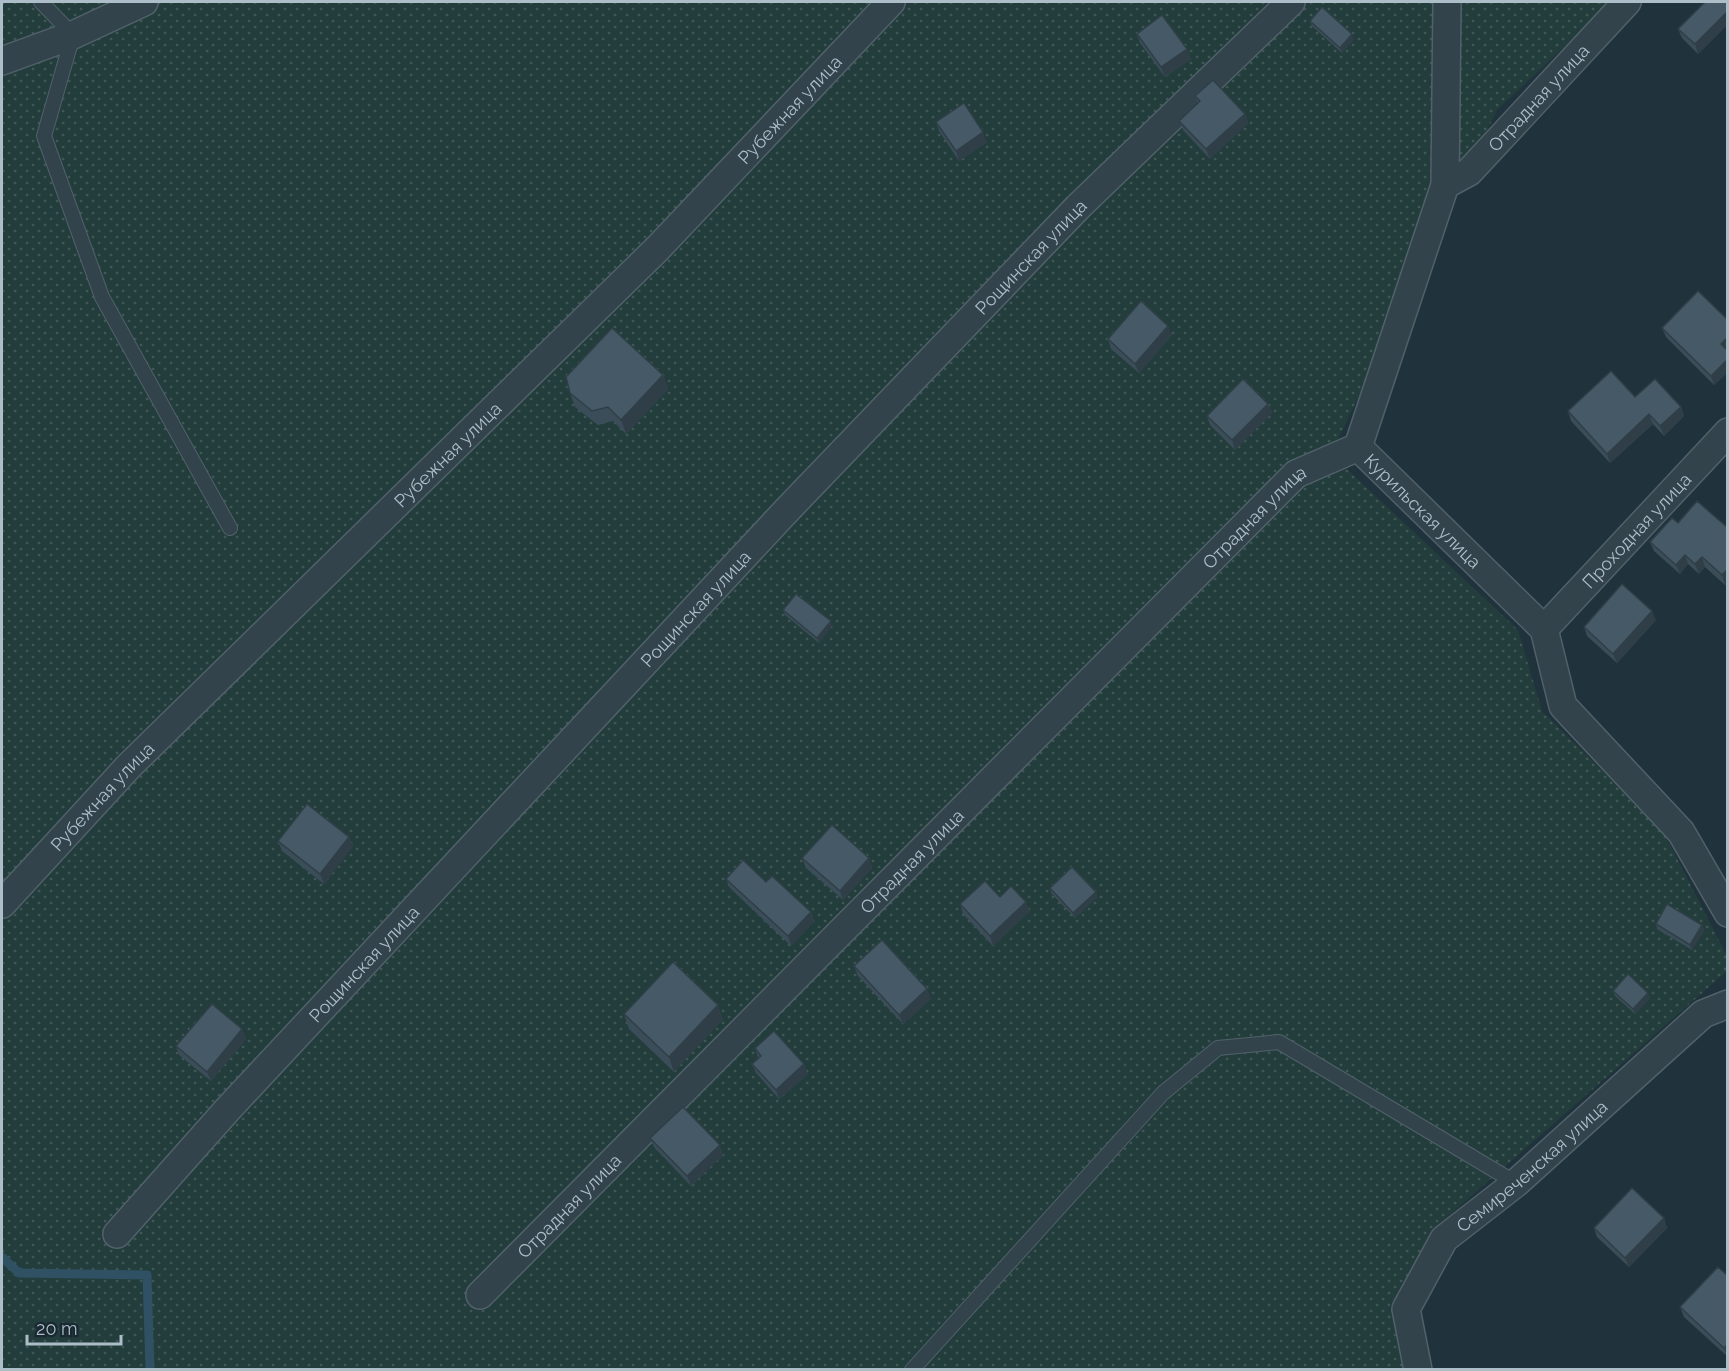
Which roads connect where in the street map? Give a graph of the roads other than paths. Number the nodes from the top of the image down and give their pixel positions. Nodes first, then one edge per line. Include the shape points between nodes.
1 (41, 2) edge
2 (144, 2) edge
3 (891, 2) edge
4 (1291, 2) edge
5 (1447, 2) edge
6 (1627, 2) edge
7 (73, 35) junction
8 (2, 61) edge
9 (1445, 184) junction
10 (1728, 432) edge
11 (1358, 447) junction
12 (230, 528) dead end
13 (1544, 629) junction
14 (2, 904) edge
15 (1728, 913) edge
16 (1728, 1004) edge
17 (1516, 1183) junction
18 (117, 1234) dead end
19 (480, 1295) dead end
20 (912, 1370) edge
21 (1418, 1370) edge

1 - 7 lane
2 - 7 street
3 - 14 street, Рубежная улица via 657,249 128,766
4 - 18 street, Рощинская улица via 1078,207 788,509 228,1109
5 - 9 street, Курильская улица
6 - 9 street, Отрадная улица via 1469,172
7 - 8 street
7 - 12 lane via 44,135 102,297
9 - 11 street, Курильская улица
10 - 13 street, Проходная улица
11 - 13 street, Курильская улица
11 - 19 street, Отрадная улица via 1296,474
13 - 15 street via 1563,706 1681,832
16 - 17 street, Семиреченская улица via 1703,1014
17 - 20 lane via 1279,1042 1218,1048 1163,1093
17 - 21 street, Семиреченская улица via 1444,1239 1406,1309

